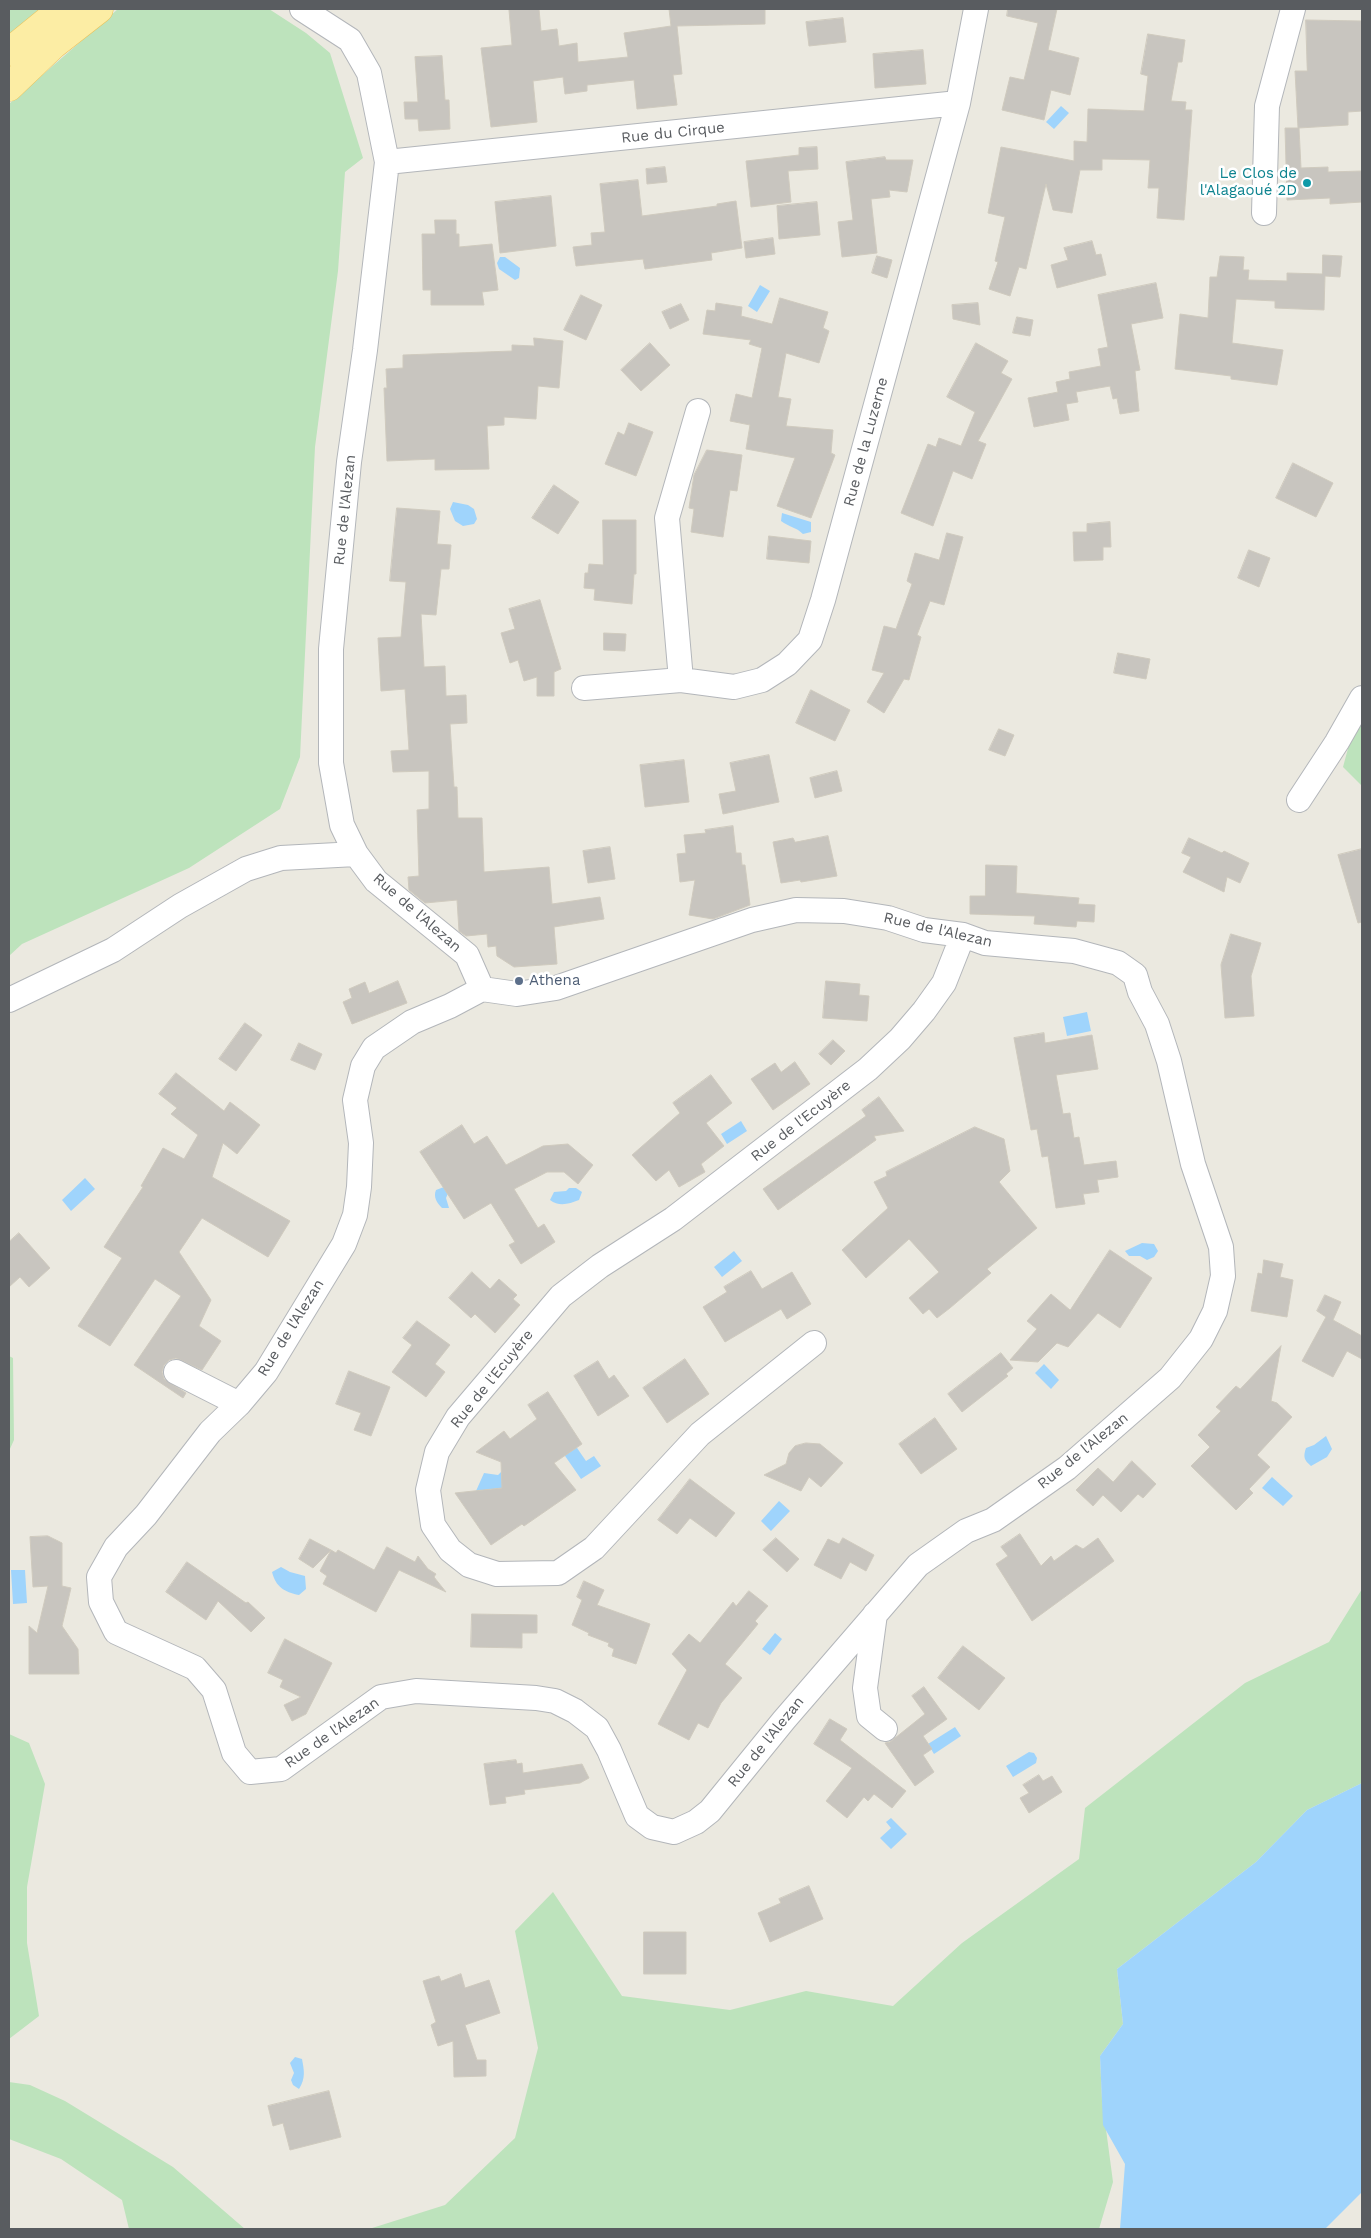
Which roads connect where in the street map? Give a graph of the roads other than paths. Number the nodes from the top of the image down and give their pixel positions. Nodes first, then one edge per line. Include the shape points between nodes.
1 (62, 9) edge
2 (99, 9) edge
3 (302, 9) edge
4 (976, 9) edge
5 (1293, 9) edge
6 (9, 52) edge
7 (9, 87) edge
8 (958, 103) junction
9 (387, 162) junction
10 (1264, 213) dead end
11 (698, 411) dead end
12 (681, 680) junction
13 (584, 688) dead end
14 (1362, 698) edge
15 (1299, 800) dead end
16 (356, 854) junction
17 (963, 935) junction
18 (482, 989) junction
19 (9, 1000) edge
20 (814, 1343) dead end
21 (176, 1372) dead end
22 (239, 1404) junction
23 (875, 1614) junction
24 (885, 1729) dead end

1 - 6 main road
2 - 7 main road via 53,45
3 - 9 street, Rue de l'Alezan via 350,40 369,73
4 - 8 street, Rue de la Luzerne
5 - 10 street via 1267,106
8 - 9 street, Rue du Cirque
8 - 12 street, Rue de la Luzerne via 810,640 786,664 762,680 734,687
9 - 16 street, Rue de l'Alezan via 349,462 331,649 330,763 342,825
11 - 12 street via 667,518
12 - 13 street, Rue de la Luzerne
14 - 15 street
16 - 18 street, Rue de l'Alezan via 376,881 467,955
16 - 19 street via 281,858 246,869 180,906 113,950
17 - 18 street, Rue de l'Alezan via 924,930 888,918 844,911 796,910 752,920 556,988 517,994
17 - 20 street, Rue de l'Ecuyère via 944,983 900,1039 868,1069 673,1220 600,1266 561,1296 458,1417 437,1452 428,1490 433,1525 450,1550 469,1566 497,1574 558,1573 594,1548 700,1434
17 - 23 street, Rue de l'Alezan via 985,943 1074,951 1118,963 1135,975 1169,1061 1193,1164 1221,1246 1223,1276 1215,1311 1201,1339 1170,1378 1067,1468 993,1520 966,1531 918,1566
18 - 22 street, Rue de l'Alezan via 412,1022 374,1048 363,1066 355,1100 361,1143 355,1216 341,1249 298,1321 266,1372
21 - 22 street
22 - 23 street, Rue de l'Alezan via 210,1432 146,1515 116,1547 99,1576 101,1602 116,1632 195,1668 214,1690 234,1753 250,1772 281,1769 381,1697 416,1691 536,1698 555,1701 597,1728 610,1750 637,1816 652,1827 674,1832 710,1811
23 - 24 street via 865,1688 870,1716

